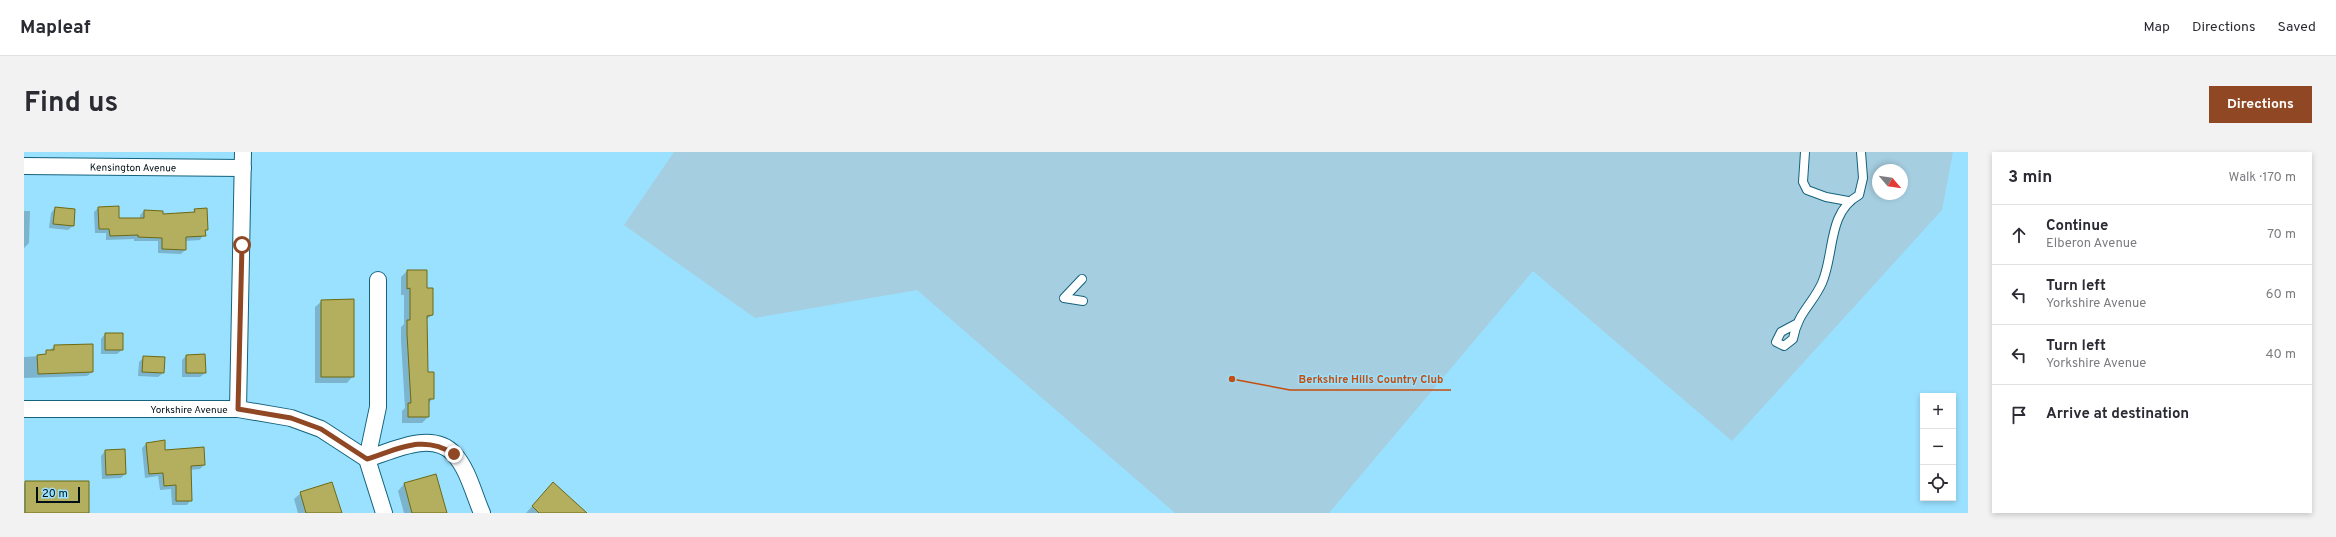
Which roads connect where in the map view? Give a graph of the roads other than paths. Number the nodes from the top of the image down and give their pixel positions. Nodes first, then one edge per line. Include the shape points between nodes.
1 (1805, 152) edge
2 (1861, 152) edge
3 (243, 160) edge
4 (24, 166) edge
5 (1834, 199) junction
6 (1848, 201) junction
7 (1842, 211) junction
8 (1082, 279) dead end
9 (378, 280) dead end
10 (1082, 301) dead end
11 (1796, 324) dead end
12 (24, 409) edge
13 (238, 409) junction
14 (367, 459) junction
15 (384, 513) edge
16 (482, 513) edge

1 - 5 lane via 1803,182 1807,190
2 - 6 lane via 1863,178 1859,196
3 - 4 street, Kensington Avenue
3 - 13 street
5 - 6 lane
5 - 7 lane
6 - 7 lane
7 - 11 lane via 1838,217 1822,283
8 - 10 lane via 1064,298
9 - 14 street via 378,407
12 - 13 street, Yorkshire Avenue
13 - 14 street, Yorkshire Avenue via 291,418 321,429
14 - 15 street
14 - 16 street via 417,443 443,447 454,454 462,467

